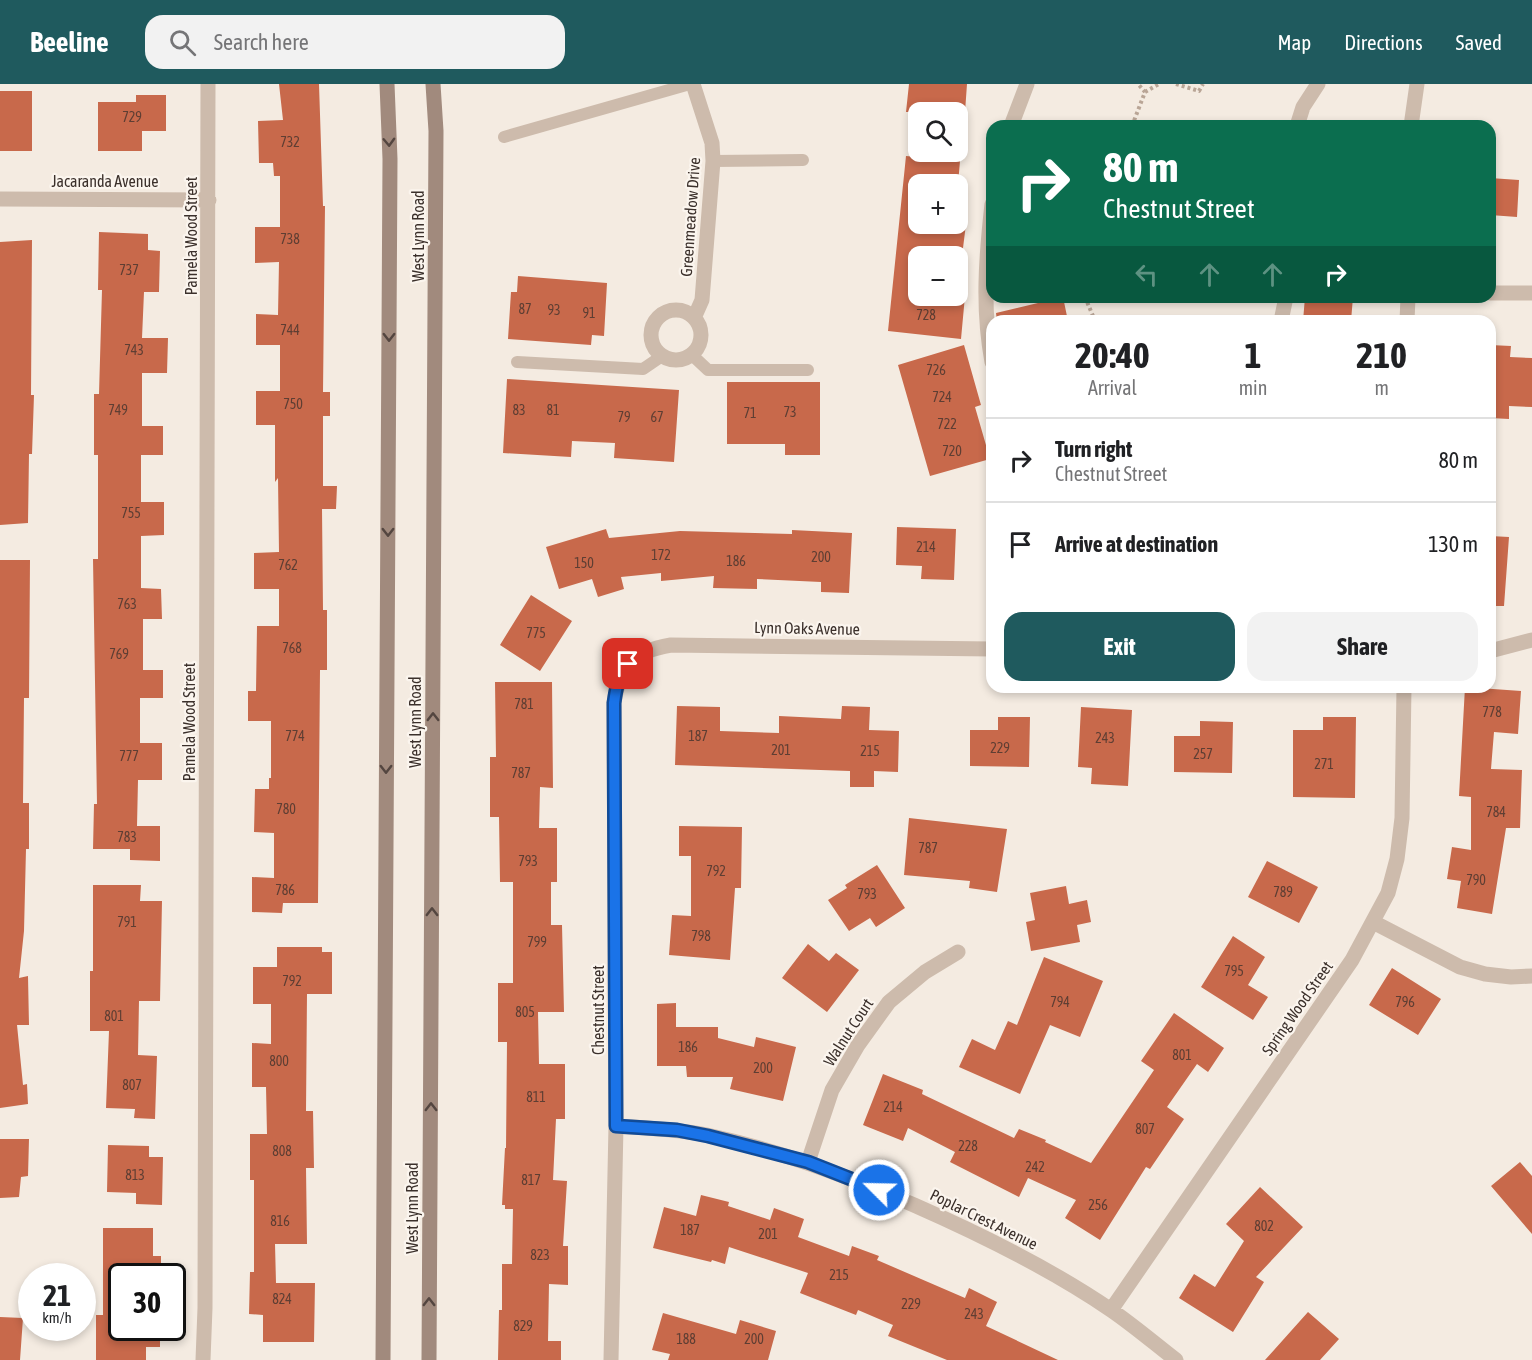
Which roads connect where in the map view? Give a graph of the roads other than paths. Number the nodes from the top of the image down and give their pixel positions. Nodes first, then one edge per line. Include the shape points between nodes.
1 (208, 84) edge
2 (387, 84) edge
3 (434, 84) edge
4 (691, 84) edge
5 (1027, 84) edge
6 (1318, 84) edge
7 (1417, 84) edge
8 (1013, 120) edge
9 (1299, 120) edge
10 (1412, 120) edge
11 (504, 137) dead end
12 (803, 160) dead end
13 (712, 161) junction
14 (0, 199) edge
15 (209, 200) junction
16 (986, 265) edge
17 (1496, 293) edge
18 (1532, 293) edge
19 (694, 318) junction
20 (986, 334) edge
21 (692, 355) junction
22 (662, 356) junction
23 (517, 362) dead end
24 (808, 370) dead end
25 (1532, 640) edge
26 (986, 649) edge
27 (1496, 649) edge
28 (628, 664) joint
29 (1404, 693) edge
30 (1373, 922) junction
31 (958, 952) dead end
32 (1532, 976) edge
33 (616, 1126) junction
34 (808, 1162) junction
35 (1111, 1310) junction
36 (203, 1360) edge
37 (383, 1360) edge
38 (429, 1360) edge
39 (611, 1360) edge
40 (1176, 1360) edge

1 - 15 street, Pamela Wood Street
2 -> 37 main road, West Lynn Road via 390,159
38 -> 3 main road, West Lynn Road
4 - 11 lane
4 - 13 street, Greenmeadow Drive via 712,143
5 - 8 street
6 - 9 street
7 - 10 street
12 - 13 lane
13 - 19 street, Greenmeadow Drive via 702,300
14 - 15 street, Jacaranda Avenue
15 - 36 street, Pamela Wood Street
16 - 20 street
17 - 18 street
19 - 21 street, Greenmeadow Drive via 701,341
19 - 22 street via 679,310 657,319 652,326 652,343
21 - 22 street via 677,361
21 - 24 lane via 708,370
22 - 23 lane via 643,369
25 - 27 street
26 - 28 street, Lynn Oaks Avenue via 671,645 637,655
28 - 33 street, Chestnut Street via 617,683 614,703
29 - 30 street, Spring Wood Street via 1402,818 1397,859 1388,893
30 - 32 street via 1461,967 1485,974
30 - 35 street, Spring Wood Street via 1352,960
31 - 34 street, Walnut Court via 925,972 889,1002 858,1045 832,1090
33 - 34 street, Poplar Crest Avenue via 677,1130
33 - 39 street, Chestnut Street
34 - 35 street, Poplar Crest Avenue via 956,1223
35 - 40 street, Poplar Crest Avenue

